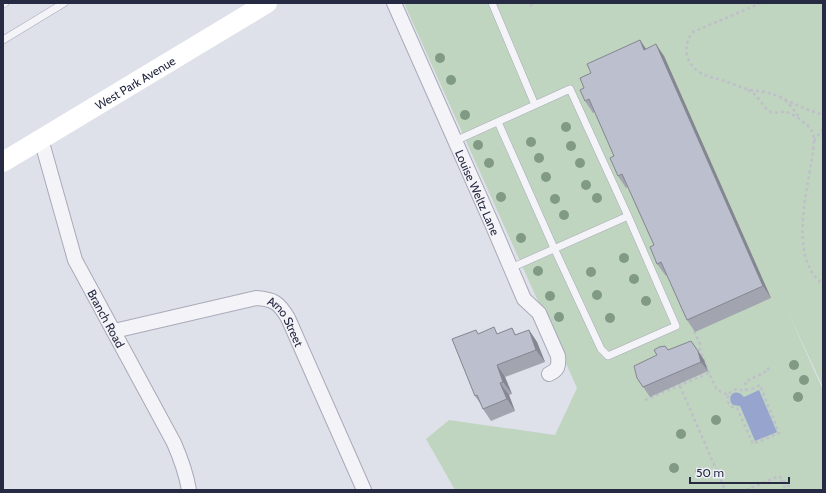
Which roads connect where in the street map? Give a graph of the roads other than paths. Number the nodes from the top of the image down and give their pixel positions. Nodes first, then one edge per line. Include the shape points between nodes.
1 (64, 3) edge
2 (394, 3) edge
3 (492, 3) edge
4 (262, 5) edge
5 (3, 40) edge
6 (535, 105) junction
7 (498, 122) junction
8 (41, 139) junction
9 (455, 141) junction
10 (3, 162) edge
11 (628, 216) junction
12 (554, 248) junction
13 (511, 268) junction
14 (114, 331) junction
15 (549, 374) dead end
16 (189, 490) edge
17 (364, 490) edge

1 - 5 lane
2 - 9 street, Louise Weltz Lane
3 - 6 lane
4 - 8 street, West Park Avenue
6 - 7 lane
6 - 11 lane via 570,89
7 - 9 lane
7 - 12 lane
8 - 10 street, West Park Avenue
8 - 14 street, Branch Road via 75,260
9 - 13 street, Louise Weltz Lane
11 - 12 lane
11 - 12 lane via 676,326 608,356 601,349
12 - 13 lane
13 - 15 street, Louise Weltz Lane via 524,300 539,313 558,356 557,368
14 - 16 street, Branch Road via 174,443
14 - 17 street, Arno Street via 256,298 272,301 282,308 288,318

